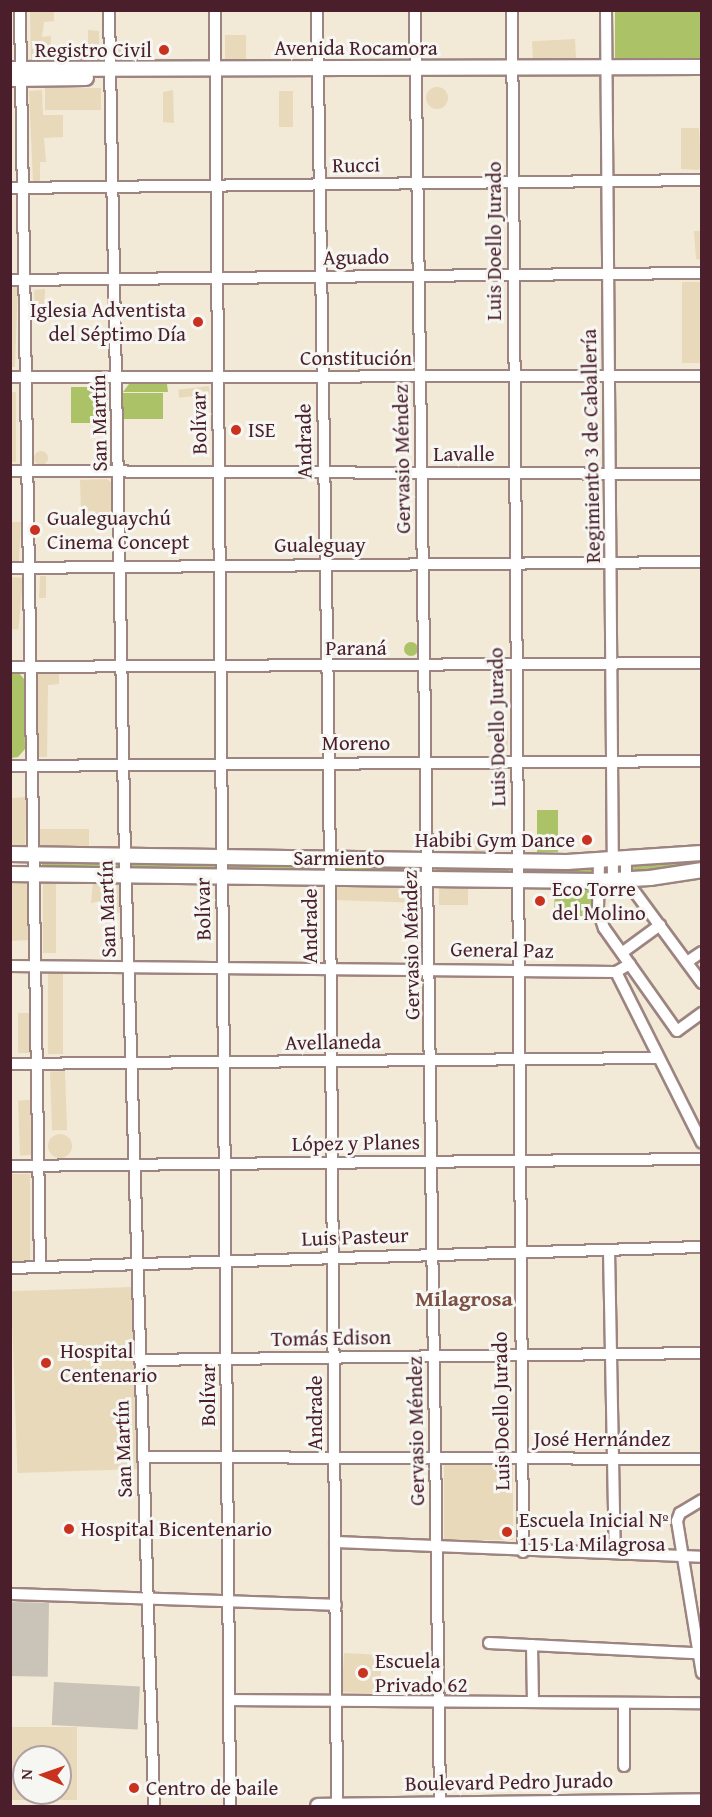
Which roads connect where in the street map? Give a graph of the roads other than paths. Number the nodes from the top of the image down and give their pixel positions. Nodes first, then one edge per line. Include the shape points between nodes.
1 (20, 10) edge
2 (109, 10) edge
3 (215, 10) edge
4 (317, 10) edge
5 (415, 10) edge
6 (513, 10) edge
7 (606, 10) edge
8 (702, 67) edge
9 (215, 72) junction
10 (415, 72) junction
11 (513, 72) junction
12 (606, 72) junction
13 (110, 73) junction
14 (318, 73) junction
15 (15, 74) edge
16 (702, 76) edge
17 (702, 180) edge
18 (607, 182) junction
19 (514, 183) junction
20 (417, 184) junction
21 (319, 185) junction
22 (216, 186) junction
23 (113, 187) junction
24 (16, 188) edge
25 (702, 273) edge
26 (608, 274) junction
27 (514, 275) junction
28 (418, 276) junction
29 (321, 277) junction
30 (217, 278) junction
31 (115, 279) junction
32 (10, 280) edge
33 (23, 280) junction
34 (702, 376) edge
35 (10, 377) edge
36 (24, 377) junction
37 (117, 378) junction
38 (219, 378) junction
39 (322, 378) junction
40 (420, 378) junction
41 (515, 378) junction
42 (610, 378) junction
43 (10, 471) edge
44 (26, 471) junction
45 (119, 472) junction
46 (219, 472) junction
47 (324, 473) junction
48 (422, 473) junction
49 (515, 474) junction
50 (611, 474) junction
51 (702, 474) edge
52 (702, 562) edge
53 (516, 563) junction
54 (612, 563) junction
55 (325, 564) junction
56 (424, 564) junction
57 (220, 565) junction
58 (122, 566) junction
59 (10, 568) edge
60 (29, 568) junction
61 (613, 663) junction
62 (702, 663) edge
63 (515, 666) junction
64 (30, 667) junction
65 (123, 667) junction
66 (221, 667) junction
67 (327, 667) junction
68 (10, 668) edge
69 (425, 668) junction
70 (702, 760) edge
71 (614, 761) junction
72 (428, 762) junction
73 (518, 762) junction
74 (328, 763) junction
75 (222, 764) junction
76 (124, 765) junction
77 (10, 766) edge
78 (31, 766) junction
79 (702, 853) edge
80 (10, 854) edge
81 (34, 854) junction
82 (124, 855) junction
83 (222, 858) junction
84 (330, 859) junction
85 (429, 860) junction
86 (620, 861) junction
87 (517, 862) junction
88 (598, 862) junction
89 (702, 870) edge
90 (10, 874) edge
91 (35, 874) junction
92 (127, 876) junction
93 (222, 878) junction
94 (330, 879) junction
95 (429, 879) junction
96 (517, 880) junction
97 (620, 880) junction
98 (596, 881) junction
99 (660, 925) junction
100 (623, 952) junction
101 (702, 952) edge
102 (687, 962) junction
103 (630, 964) junction
104 (10, 966) edge
105 (37, 966) junction
106 (224, 967) junction
107 (329, 967) junction
108 (129, 968) junction
109 (430, 968) junction
110 (517, 969) junction
111 (616, 972) junction
112 (702, 983) edge
113 (702, 1013) edge
114 (657, 1058) junction
115 (431, 1060) junction
116 (518, 1060) junction
117 (331, 1061) junction
118 (225, 1062) junction
119 (10, 1064) edge
120 (36, 1064) junction
121 (132, 1065) junction
122 (698, 1125) edge
123 (702, 1143) edge
124 (702, 1159) edge
125 (432, 1161) junction
126 (518, 1161) junction
127 (332, 1162) junction
128 (135, 1164) junction
129 (226, 1164) junction
130 (38, 1165) junction
131 (10, 1166) edge
132 (702, 1246) edge
133 (609, 1250) junction
134 (518, 1252) junction
135 (434, 1255) junction
136 (333, 1257) junction
137 (226, 1260) junction
138 (137, 1262) junction
139 (40, 1266) junction
140 (10, 1268) edge
141 (702, 1353) edge
142 (613, 1354) junction
143 (519, 1356) junction
144 (435, 1357) junction
145 (334, 1358) junction
146 (227, 1359) junction
147 (140, 1360) junction
148 (143, 1457) junction
149 (228, 1458) junction
150 (334, 1458) junction
151 (436, 1458) junction
152 (521, 1459) junction
153 (614, 1459) junction
154 (702, 1459) edge
155 (702, 1500) edge
156 (335, 1542) junction
157 (437, 1546) junction
158 (523, 1551) junction
159 (615, 1553) junction
160 (680, 1556) junction
161 (702, 1557) edge
162 (10, 1594) edge
163 (147, 1599) junction
164 (228, 1601) junction
165 (336, 1605) junction
166 (489, 1642) dead end
167 (532, 1645) junction
168 (697, 1653) junction
169 (702, 1673) edge
170 (229, 1700) junction
171 (438, 1700) junction
172 (533, 1700) junction
173 (336, 1701) junction
174 (702, 1703) edge
175 (624, 1704) junction
176 (624, 1766) dead end
177 (702, 1801) edge
178 (575, 1804) edge
179 (440, 1805) edge
180 (154, 1806) edge
181 (230, 1806) edge
182 (318, 1806) edge
183 (337, 1806) edge

1 - 15 street
2 - 13 street, San Martín
3 - 9 street, Bolívar
4 - 14 street, Andrade
5 - 10 street, Gervasio Méndez
6 - 11 street, Luis Doello Jurado
7 - 12 street, Regimiento 3 de Caballería
8 - 12 main road, Avenida Rocamora
9 - 13 main road, Avenida Rocamora
9 - 14 main road, Avenida Rocamora
9 - 22 street, Bolívar
10 - 11 main road, Avenida Rocamora
10 - 14 main road, Avenida Rocamora
10 - 20 street, Gervasio Méndez
11 - 12 main road, Avenida Rocamora
11 - 19 street, Luis Doello Jurado
12 - 16 main road, Avenida Rocamora
12 - 18 street, Regimiento 3 de Caballería
13 - 15 main road, Avenida Rocamora
13 - 23 street, San Martín
14 - 21 street, Andrade
15 - 24 street
17 - 18 street, Rucci
18 - 19 street, Rucci
18 - 26 street, Regimiento 3 de Caballería
19 - 20 street, Rucci
19 - 27 street, Luis Doello Jurado
20 - 21 street, Rucci
20 - 28 street, Gervasio Méndez
21 - 22 street, Rucci
21 - 29 street, Andrade
22 - 23 street, Rucci
22 - 30 street, Bolívar
23 - 24 street, Rucci
23 - 31 street, San Martín
24 - 33 street
25 - 26 street, Aguado
26 - 27 street, Aguado
26 - 42 street, Regimiento 3 de Caballería
27 - 28 street, Aguado
27 - 41 street, Luis Doello Jurado
28 - 29 street, Aguado
28 - 40 street, Gervasio Méndez
29 - 30 street, Aguado
29 - 39 street, Andrade
30 - 31 street, Aguado
30 - 38 street, Bolívar
31 - 33 street, Aguado
31 - 37 street, San Martín
32 - 33 street, Aguado
33 - 36 street
34 - 42 street, Constitución
35 - 36 street, Constitución
36 - 37 street, Constitución
36 - 44 street
37 - 38 street, Constitución
37 - 45 street, San Martín
38 - 39 street, Constitución
38 - 46 street, Bolívar
39 - 40 street, Constitución
39 - 47 street, Andrade
40 - 41 street, Constitución
40 - 48 street, Gervasio Méndez
41 - 42 street, Constitución
41 - 49 street, Luis Doello Jurado
42 - 50 street, Regimiento 3 de Caballería
43 - 44 street, Lavalle
44 - 45 street, Lavalle
44 - 60 street
45 - 46 street, Lavalle
45 - 58 street, San Martín
46 - 47 street, Lavalle
46 - 57 street, Bolívar
47 - 48 street, Lavalle
47 - 55 street, Andrade
48 - 49 street, Lavalle
48 - 56 street, Gervasio Méndez
49 - 50 street, Lavalle
49 - 53 street, Luis Doello Jurado
50 - 51 street, Lavalle
50 - 54 street, Regimiento 3 de Caballería
52 - 54 street, Gualeguay
53 - 54 street, Gualeguay
53 - 56 street, Gualeguay
53 - 63 street, Luis Doello Jurado
54 - 61 street, Regimiento 3 de Caballería
55 - 56 street, Gualeguay
55 - 57 street, Gualeguay
55 - 67 street, Andrade
56 - 69 street, Gervasio Méndez
57 - 58 street, Gualeguay
57 - 66 street, Bolívar
58 - 60 street, Gualeguay
58 - 65 street, San Martín
59 - 60 street, Gualeguay
60 - 64 street
61 - 62 street, Paraná
61 - 63 street, Paraná
61 - 71 street, Regimiento 3 de Caballería
63 - 69 street, Paraná
63 - 73 street, Luis Doello Jurado
64 - 65 street, Paraná
64 - 68 street, Paraná
64 - 78 street
65 - 66 street, Paraná
65 - 76 street, San Martín
66 - 67 street, Paraná
66 - 75 street, Bolívar
67 - 69 street, Paraná
67 - 74 street, Andrade
69 - 72 street, Gervasio Méndez
70 - 71 street, Moreno
71 - 73 street, Moreno
71 - 86 street, Regimiento 3 de Caballería
72 - 73 street, Moreno
72 - 74 street, Moreno
72 - 85 street, Gervasio Méndez
73 - 87 street, Luis Doello Jurado
74 - 75 street, Moreno
74 - 84 street, Andrade
75 - 76 street, Moreno
75 - 83 street, Bolívar
76 - 78 street, Moreno
76 - 82 street, San Martín
77 - 78 street, Moreno
78 - 81 street
79 - 86 main road, Sarmiento
80 - 81 main road, Sarmiento
81 - 82 main road, Sarmiento
81 - 91 street
82 - 83 main road, Sarmiento
82 - 92 street, San Martín
83 - 84 main road, Sarmiento
83 - 93 street, Bolívar
84 - 85 main road, Sarmiento
84 - 94 street, Andrade
85 - 87 main road, Sarmiento
85 - 95 street, Gervasio Méndez
86 - 88 main road, Sarmiento
86 - 97 street, Regimiento 3 de Caballería
87 - 88 main road, Sarmiento
87 - 96 street, Luis Doello Jurado
88 - 98 street
89 - 97 main road, Sarmiento
90 - 91 main road, Sarmiento
91 - 92 main road, Sarmiento
91 - 105 street
92 - 93 main road, Sarmiento
92 - 108 street, San Martín
93 - 94 main road, Sarmiento
93 - 106 street, Bolívar
94 - 95 main road, Sarmiento
94 - 107 street, Andrade
95 - 96 main road, Sarmiento
95 - 109 street, Gervasio Méndez
96 - 98 main road, Sarmiento
96 - 110 street, Luis Doello Jurado
97 - 98 main road, Sarmiento
97 - 99 street
98 - 100 street via 600,920
99 - 100 street
99 - 102 street
100 - 103 street
101 - 102 street
102 - 112 street
103 - 111 street
103 - 113 street via 677,1031
104 - 105 street, General Paz
105 - 108 street, General Paz
105 - 120 street
106 - 107 street, General Paz
106 - 108 street, General Paz
106 - 118 street, Bolívar
107 - 109 street, General Paz
107 - 117 street, Andrade
108 - 121 street, San Martín
109 - 110 street, General Paz
109 - 115 street, Gervasio Méndez
110 - 111 street, General Paz
110 - 116 street, Luis Doello Jurado
111 - 114 street
114 - 116 street, Avellaneda
114 - 122 street
115 - 116 street, Avellaneda
115 - 117 street, Avellaneda
115 - 125 street, Gervasio Méndez
116 - 126 street, Luis Doello Jurado
117 - 118 street, Avellaneda
117 - 127 street, Andrade
118 - 121 street, Avellaneda
118 - 129 street, Bolívar
119 - 120 street, Avellaneda
120 - 121 street, Avellaneda
120 - 130 street
121 - 128 street, San Martín
122 - 123 street
124 - 126 street, López y Planes
125 - 126 street, López y Planes
125 - 127 street, López y Planes
125 - 135 street, Gervasio Méndez
126 - 134 street, Luis Doello Jurado
127 - 129 street, López y Planes
127 - 136 street, Andrade
128 - 129 street, López y Planes
128 - 130 street, López y Planes
128 - 138 street, San Martín
129 - 137 street, Bolívar
130 - 131 street, López y Planes
130 - 139 street
132 - 133 street, Luis Pasteur
133 - 134 street, Luis Pasteur
133 - 142 street
134 - 135 street, Luis Pasteur
134 - 143 street, Luis Doello Jurado
135 - 136 street, Luis Pasteur
135 - 144 street, Gervasio Méndez
136 - 137 street, Luis Pasteur
136 - 145 street, Andrade
137 - 138 street, Luis Pasteur
137 - 146 street, Bolívar
138 - 139 street, Luis Pasteur
138 - 147 street, San Martín
139 - 140 street, Luis Pasteur
141 - 142 street, Tomás Edison
142 - 143 street, Tomás Edison
142 - 153 street
143 - 144 street, Tomás Edison
143 - 152 street, Luis Doello Jurado
144 - 145 street, Tomás Edison
144 - 151 street, Gervasio Méndez
145 - 146 street, Tomás Edison
145 - 150 street, Andrade
146 - 147 street, Tomás Edison
146 - 149 street, Bolívar
147 - 148 street, San Martín
148 - 149 street, José Hernández
148 - 163 street, San Martín
149 - 150 street, José Hernández
149 - 164 street, Bolívar
150 - 151 street, José Hernández
150 - 156 street, Andrade
151 - 152 street, José Hernández
151 - 157 street, Gervasio Méndez
152 - 153 street, José Hernández
152 - 158 street, Luis Doello Jurado
153 - 154 street, José Hernández
153 - 159 street
155 - 160 street via 680,1512
156 - 157 street
156 - 165 street, Andrade
157 - 158 street
157 - 171 street, Gervasio Méndez
158 - 159 street
159 - 160 street
160 - 161 street
160 - 168 street
162 - 163 street
163 - 164 street
163 - 180 street, San Martín
164 - 165 street
164 - 170 street, Bolívar
165 - 173 street, Andrade
166 - 167 street
167 - 168 street
167 - 172 street
168 - 169 street
170 - 173 street
170 - 181 street, Bolívar
171 - 172 street
171 - 173 street
171 - 179 street, Gervasio Méndez
172 - 175 street
173 - 183 street, Andrade
174 - 175 street
175 - 176 street
177 - 178 main road, Boulevard Pedro Jurado
178 - 179 main road, Boulevard Pedro Jurado
179 - 183 main road, Boulevard Pedro Jurado
182 - 183 main road, Boulevard Pedro Jurado

